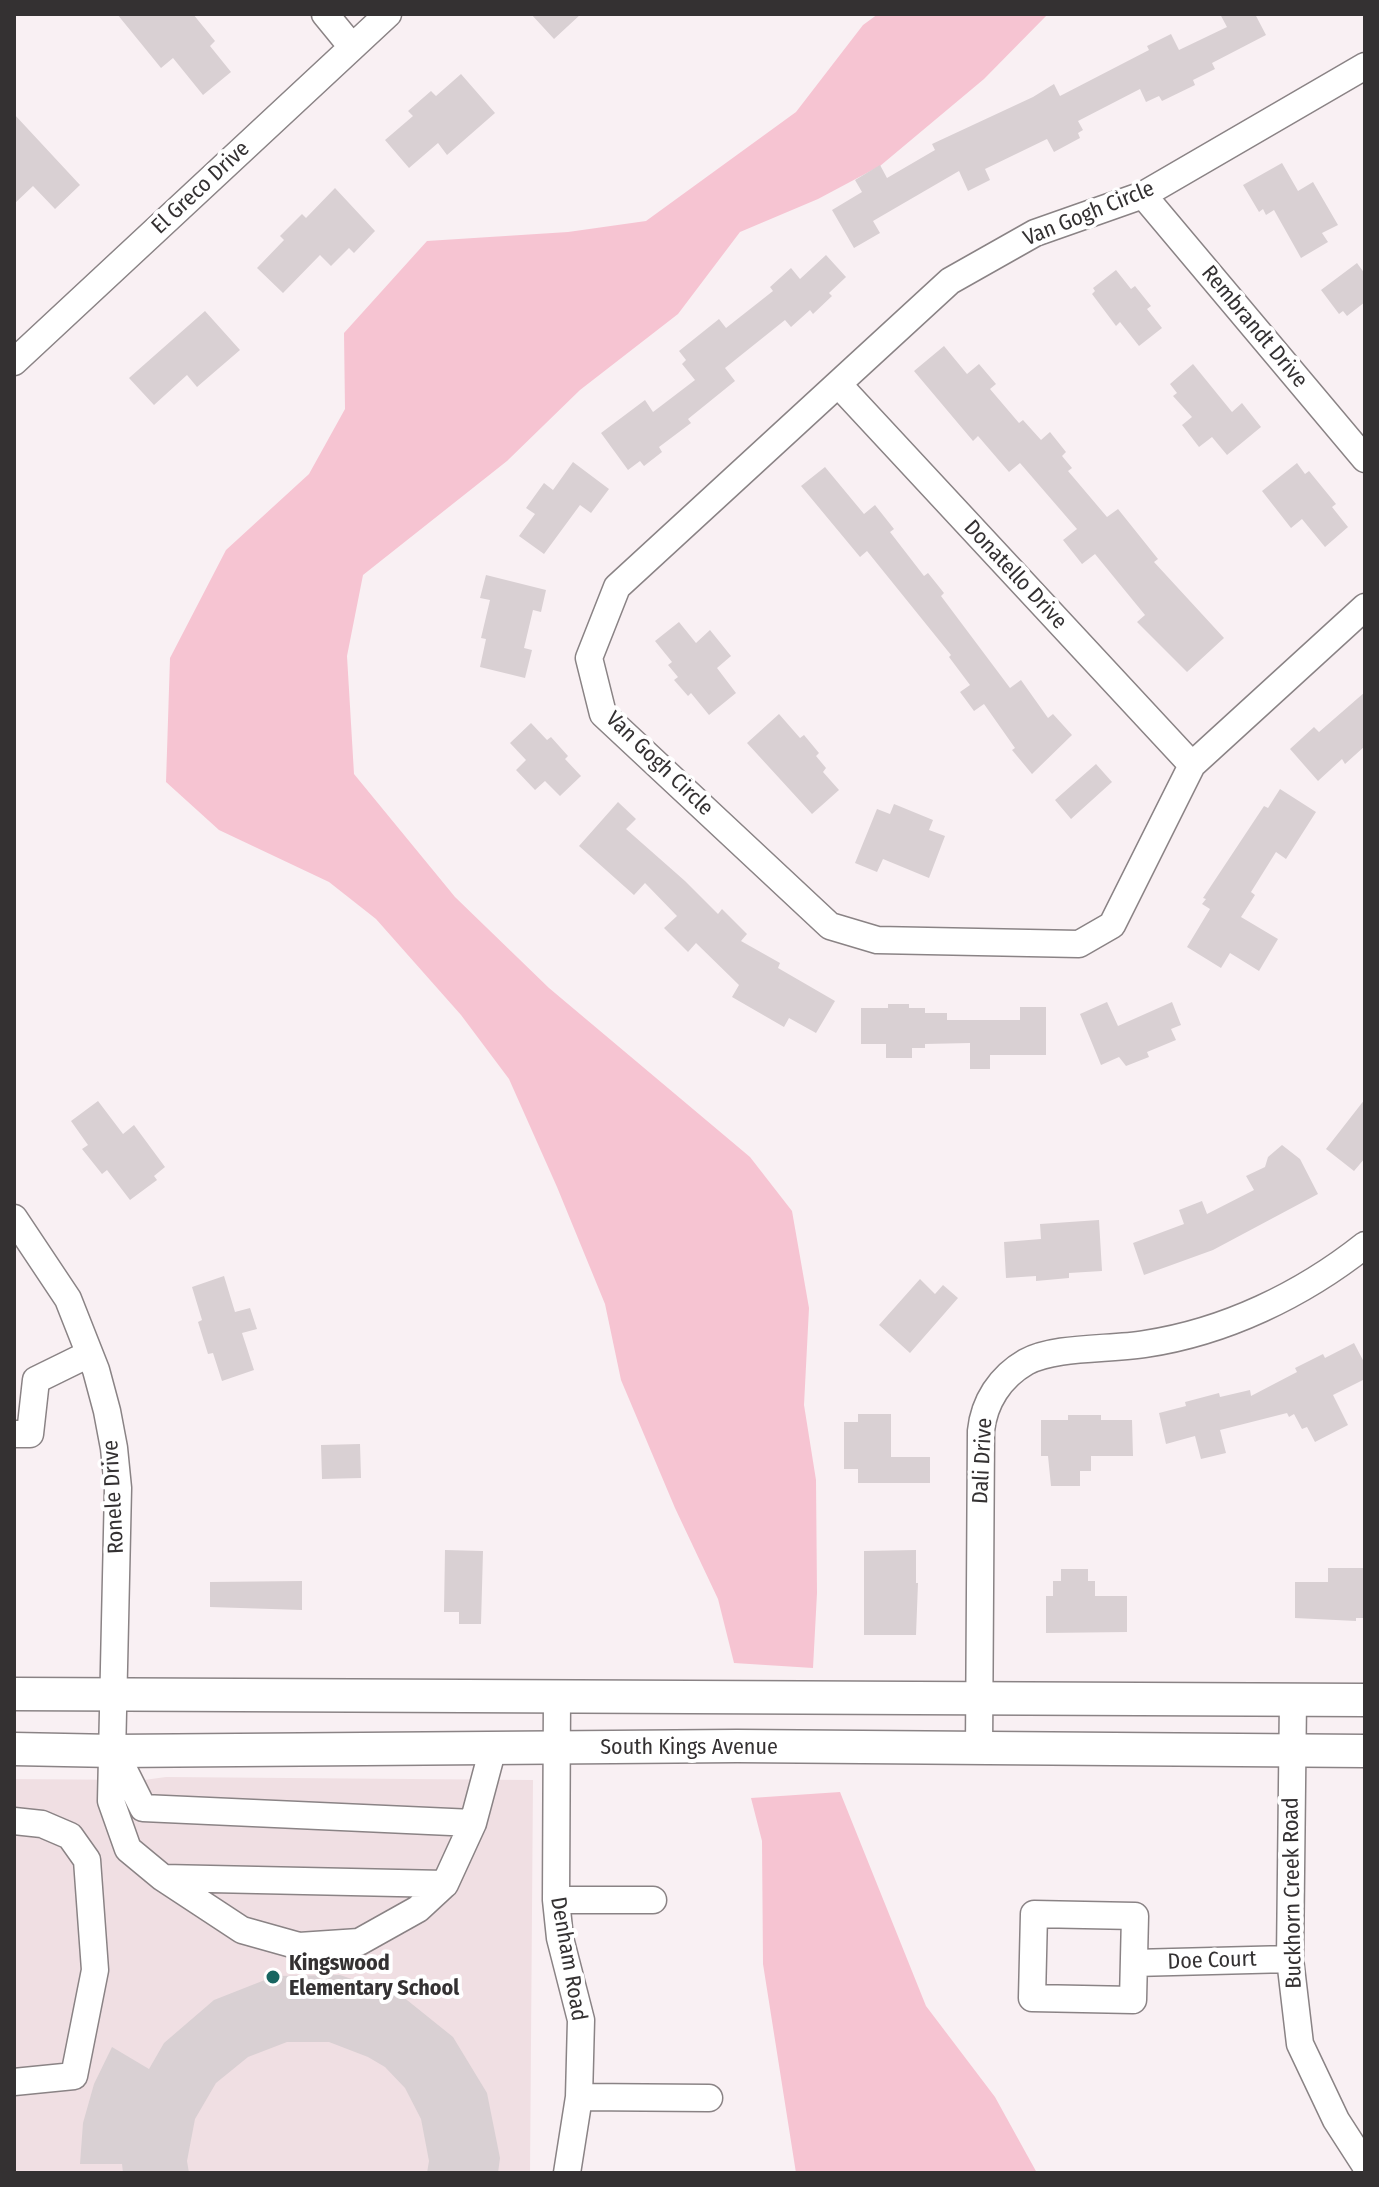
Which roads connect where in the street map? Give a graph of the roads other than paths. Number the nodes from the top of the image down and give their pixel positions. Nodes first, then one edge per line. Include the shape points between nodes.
1 (325, 14) edge
2 (388, 14) edge
3 (352, 47) junction
4 (1365, 66) edge
5 (1143, 195) junction
6 (14, 362) edge
7 (838, 384) junction
8 (1365, 459) edge
9 (1365, 607) edge
10 (1192, 765) junction
11 (14, 1218) edge
12 (1365, 1245) edge
13 (89, 1354) junction
14 (14, 1434) edge
15 (14, 1694) edge
16 (114, 1695) junction
17 (557, 1696) junction
18 (980, 1699) junction
19 (1293, 1699) junction
20 (1365, 1700) edge
21 (493, 1748) junction
22 (557, 1748) junction
23 (14, 1749) edge
24 (979, 1750) junction
25 (114, 1751) junction
26 (1292, 1751) junction
27 (1365, 1751) edge
28 (14, 1821) edge
29 (473, 1823) junction
30 (163, 1878) junction
31 (445, 1884) junction
32 (556, 1900) junction
33 (653, 1900) dead end
34 (1290, 1959) junction
35 (1134, 1963) junction
36 (14, 2082) edge
37 (579, 2097) junction
38 (709, 2098) dead end
39 (1365, 2165) edge
40 (567, 2173) edge

1 - 3 street
2 - 3 street, El Greco Drive
3 - 6 street, El Greco Drive
4 - 5 street, Van Gogh Circle
5 - 7 street, Van Gogh Circle via 1035,233 950,281
5 - 8 street, Rembrandt Drive
7 - 10 street, Donatello Drive
7 - 10 street, Van Gogh Circle via 617,587 589,658 603,714 830,926 877,940 1079,944 1112,925
9 - 10 street, Van Gogh Circle
11 - 13 street, Ronele Drive via 68,1299
12 - 18 street, Dali Drive via 1301,1289 1222,1325 1150,1344 1040,1356 1000,1384 986,1406 981,1431
13 - 14 street via 36,1380 30,1434
13 - 16 street, Ronele Drive via 107,1411 118,1488
15 - 16 main road
16 - 17 main road
16 - 25 street, Ronele Drive
17 - 18 main road
17 - 22 street, Denham Road
18 - 19 main road
18 - 24 street, Dali Drive
19 - 20 main road
19 - 26 street, Buckhorn Creek Road
21 - 22 main road, South Kings Avenue
21 - 25 main road, South Kings Avenue
21 - 29 street
22 - 24 main road, South Kings Avenue
22 - 32 street, Denham Road
23 - 25 main road, South Kings Avenue
24 - 26 main road, South Kings Avenue
25 - 29 street via 143,1808
25 - 30 street, Ronele Drive via 111,1801 128,1849
26 - 27 main road, South Kings Avenue
26 - 34 street, Buckhorn Creek Road
28 - 36 street via 42,1824 70,1836 87,1860 95,1970 74,2076
29 - 31 street
30 - 31 street
30 - 31 street, Ronele Drive via 242,1930 299,1946 359,1942 418,1909
32 - 33 street
32 - 37 street, Denham Road via 581,2020
34 - 35 street, Doe Court
34 - 39 street, Buckhorn Creek Road via 1300,2044 1336,2120
35 - 35 street via 1133,2000 1032,1998 1034,1914 1135,1916
37 - 38 street
37 - 40 street, Denham Road

